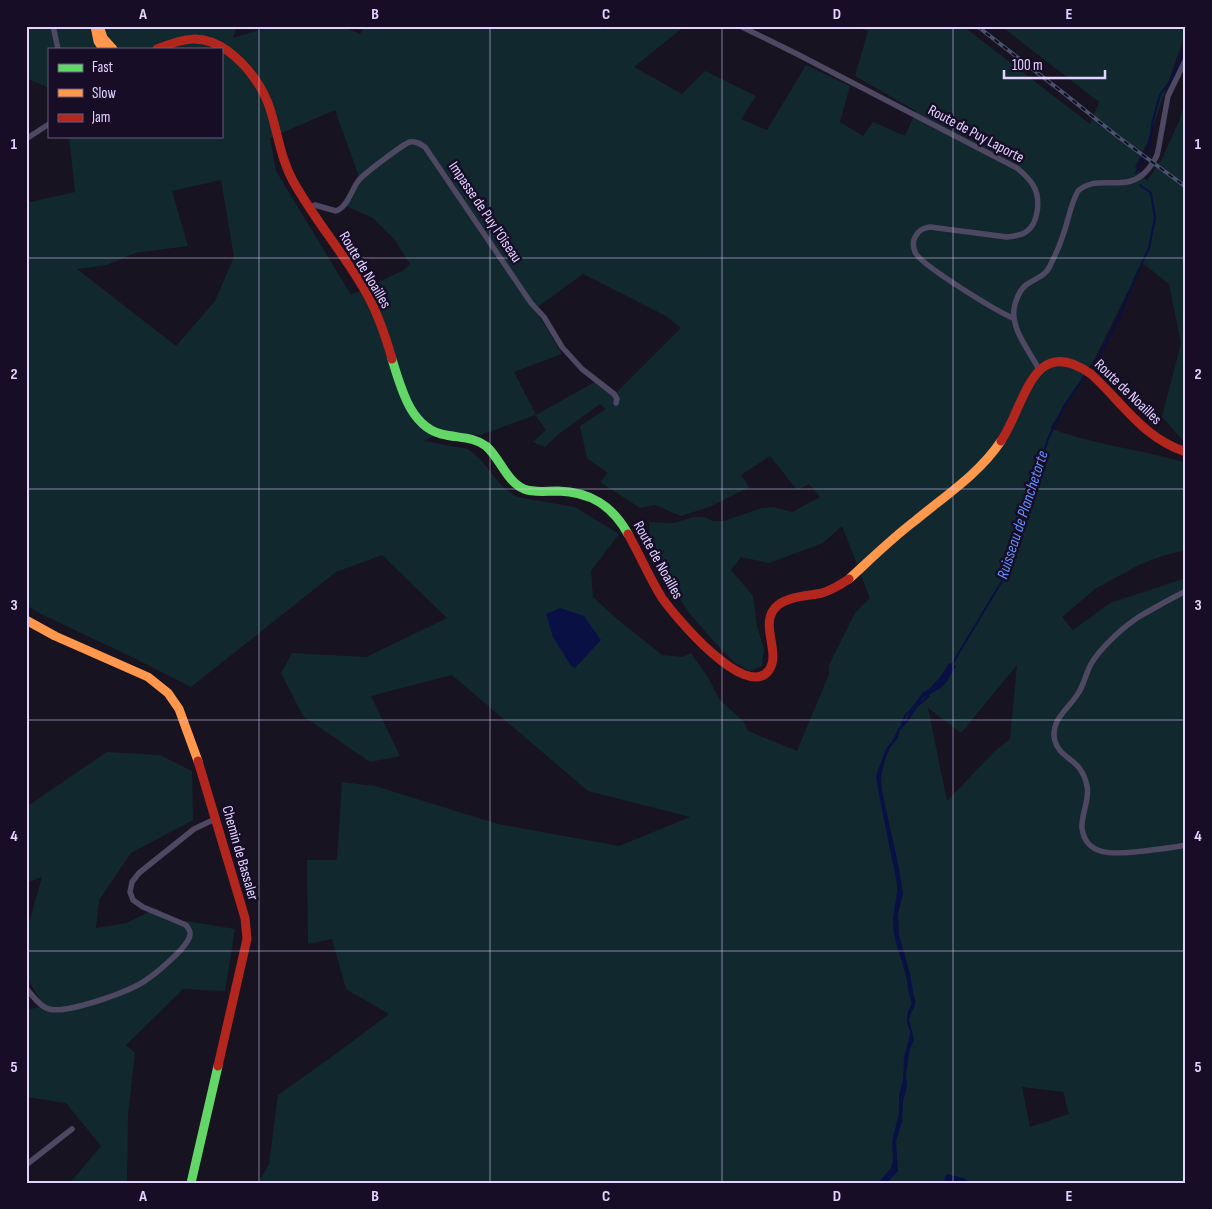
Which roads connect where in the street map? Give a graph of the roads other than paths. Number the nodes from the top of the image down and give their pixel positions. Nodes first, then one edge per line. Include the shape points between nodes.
1 (53, 26) edge
2 (95, 26) edge
3 (99, 26) edge
4 (740, 26) edge
5 (172, 46) edge
6 (58, 48) edge
7 (102, 48) edge
8 (112, 48) edge
9 (1186, 59) edge
10 (48, 125) edge
11 (26, 139) edge
12 (309, 208) junction
13 (1013, 318) junction
14 (1039, 369) junction
15 (616, 403) dead end
16 (1186, 452) edge
17 (1186, 590) edge
18 (26, 620) edge
19 (216, 819) junction
20 (1186, 845) edge
21 (26, 988) edge
22 (72, 1129) dead end
23 (26, 1165) edge
24 (191, 1183) edge

1 - 6 street
2 - 7 main road
3 - 8 main road
4 - 13 street, Route de Puy Laporte via 1017,168 1028,177 1038,200 1032,226 1027,231 1007,237 930,226 917,233 913,242 920,259
5 - 12 main road, Route de Noailles via 212,42 245,66 263,91 286,166
9 - 13 street via 1168,96 1155,160 1144,174 1130,182 1093,183 1078,191 1049,269 1018,294
10 - 11 street
12 - 14 main road, Route de Noailles via 371,302 404,392 424,426 441,435 476,440 484,445 493,452 512,480 523,488 582,494 609,508 678,621 727,665 750,676 765,674 771,666 768,623 775,608 840,586 966,481 1005,436
12 - 15 street, Impasse de Puy l'Oiseau via 315,205 339,211 359,180 402,146 418,142 425,147 562,347 582,369 614,394
13 - 14 street
14 - 16 main road, Route de Noailles via 1062,361 1079,365 1091,373 1147,430 1177,450
17 - 20 street via 1133,621 1100,652 1079,692 1060,716 1054,733 1059,750 1086,778 1088,792 1082,828 1084,837 1093,848 1114,854
18 - 19 main road, Chemin de Bassaler via 148,677 168,693 179,709 196,751
19 - 21 street via 194,829 132,882 130,892 133,900 186,925 190,931 190,937 178,953 137,985 105,999 59,1010 48,1009
19 - 24 main road, Chemin de Bassaler via 245,918 247,939
22 - 23 street

